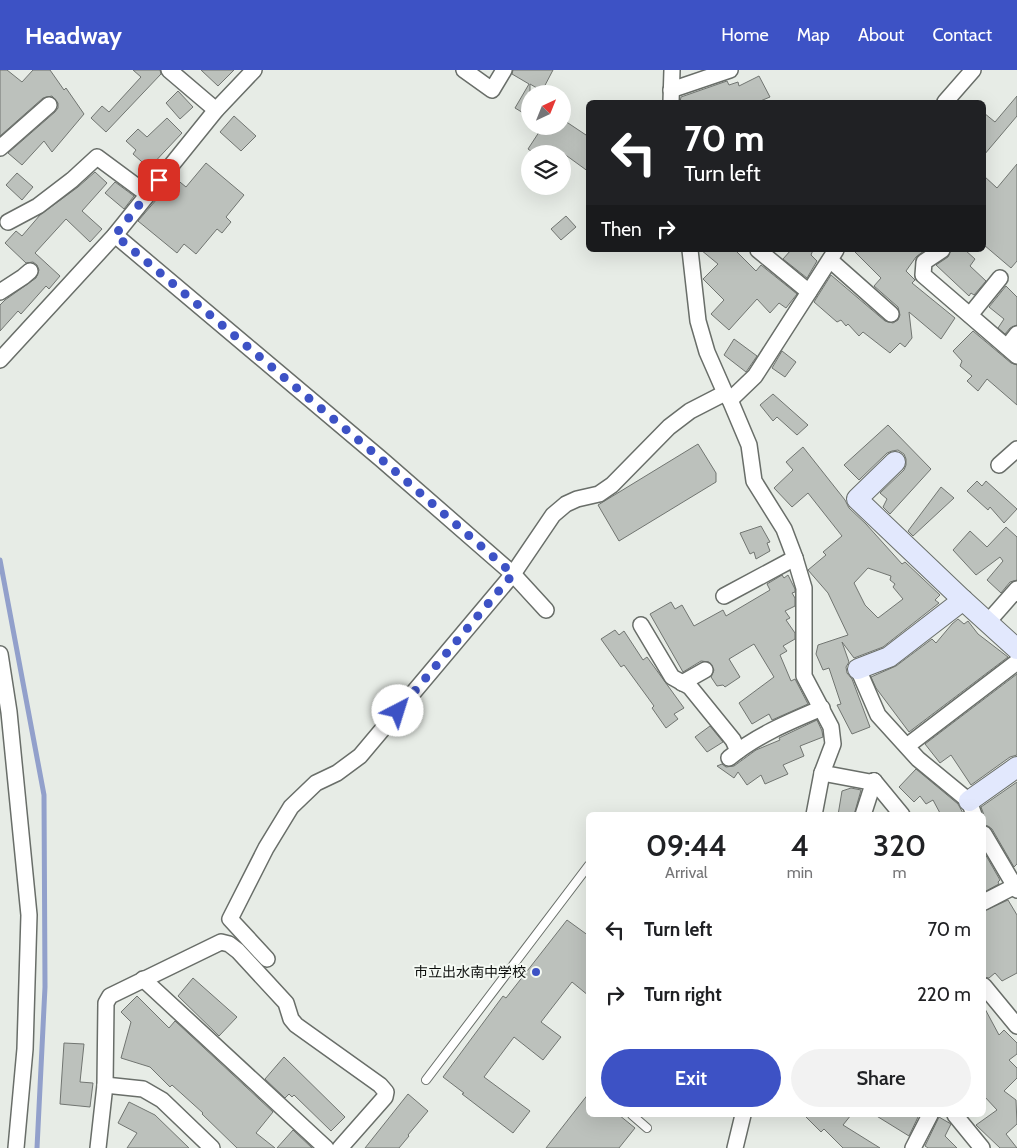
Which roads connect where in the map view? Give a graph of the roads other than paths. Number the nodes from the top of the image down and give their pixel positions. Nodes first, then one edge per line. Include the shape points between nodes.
1 (170, 70) edge
2 (254, 70) edge
3 (464, 70) edge
4 (504, 70) edge
5 (672, 70) edge
6 (730, 70) edge
7 (973, 70) edge
8 (671, 96) edge
9 (947, 100) edge
10 (49, 105) dead end
11 (216, 110) junction
12 (0, 148) edge
13 (147, 194) junction
14 (8, 222) dead end
15 (115, 235) junction
16 (690, 252) edge
17 (760, 252) edge
18 (939, 252) edge
19 (833, 255) edge
20 (30, 271) dead end
21 (1000, 278) dead end
22 (0, 292) edge
23 (809, 292) junction
24 (891, 314) dead end
25 (970, 315) junction
26 (1017, 334) edge
27 (1012, 351) edge
28 (0, 360) edge
29 (728, 397) junction
30 (1017, 449) edge
31 (886, 465) dead end
32 (999, 465) dead end
33 (795, 558) junction
34 (513, 574) junction
35 (1017, 590) edge
36 (724, 596) dead end
37 (963, 600) junction
38 (546, 610) dead end
39 (987, 623) junction
40 (641, 625) dead end
41 (1017, 649) edge
42 (0, 654) edge
43 (1017, 662) edge
44 (858, 669) joint
45 (705, 670) dead end
46 (682, 683) junction
47 (822, 708) junction
48 (907, 746) junction
49 (1017, 767) edge
50 (822, 773) junction
51 (874, 781) junction
52 (971, 808) edge
53 (815, 812) edge
54 (864, 812) edge
55 (900, 812) edge
56 (986, 837) edge
57 (586, 869) edge
58 (1016, 888) edge
59 (986, 901) edge
60 (267, 959) dead end
61 (143, 979) junction
62 (986, 988) edge
63 (1017, 1026) edge
64 (426, 1080) dead end
65 (105, 1085) junction
66 (634, 1117) edge
67 (743, 1117) edge
68 (929, 1117) edge
69 (957, 1117) edge
70 (647, 1128) dead end
71 (16, 1148) edge
72 (98, 1148) edge
73 (212, 1148) edge
74 (326, 1148) edge
75 (340, 1148) edge
76 (735, 1148) edge
77 (913, 1148) edge
78 (982, 1148) edge

1 - 11 street
2 - 11 street
3 - 4 street via 492,90
5 - 8 street
6 - 8 street
7 - 9 street
10 - 12 street
11 - 13 street
13 - 14 street via 98,157 38,206
13 - 15 street
15 - 28 street
15 - 34 street
16 - 29 street via 698,321 707,352
17 - 23 street
18 - 25 street via 924,262 923,275
19 - 23 street
19 - 24 street
20 - 22 street
21 - 25 street
23 - 29 street via 755,376
25 - 27 street
26 - 27 street
29 - 33 street via 749,446 754,480 784,530
29 - 34 street via 690,411 670,426 612,485 599,494 578,499 560,509 545,525
30 - 32 street
31 - 37 street via 857,499
33 - 36 street
33 - 47 street via 804,588 804,676
34 - 38 street
34 - 60 street via 360,756 316,782 291,808 266,848 230,919
35 - 39 street
37 - 39 street
37 - 44 street via 889,657
39 - 41 street
40 - 46 street via 672,677
42 - 71 street via 9,712 28,915 25,1049
43 - 48 street
44 - 48 street via 878,715
45 - 46 street
46 - 47 street via 690,687 733,740 734,754 782,724
47 - 50 street via 831,727 833,744
48 - 52 street
49 - 52 street
50 - 51 street
50 - 53 street
51 - 54 street
51 - 55 street
56 - 58 street
57 - 64 lane
58 - 59 street
61 - 65 street via 110,996 106,1003
61 - 74 street
61 - 75 street via 221,942 238,951 286,1003 296,1025 386,1092
62 - 63 street
65 - 72 street
65 - 73 street via 144,1089 162,1100
66 - 70 lane
67 - 76 street
68 - 77 street
69 - 78 street

